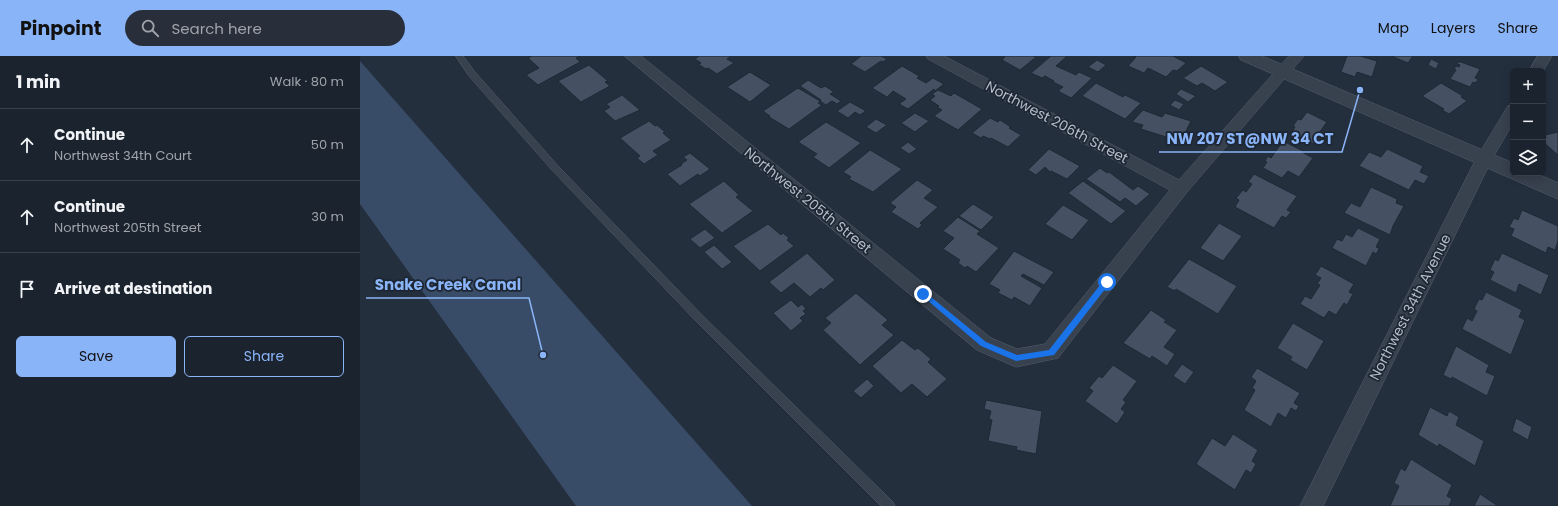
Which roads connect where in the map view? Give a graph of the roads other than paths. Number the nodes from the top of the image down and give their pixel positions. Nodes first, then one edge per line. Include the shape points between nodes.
1 (459, 56) edge
2 (632, 56) edge
3 (933, 56) edge
4 (1247, 56) edge
5 (1298, 56) edge
6 (1545, 56) edge
7 (1538, 68) edge
8 (1284, 72) junction
9 (1510, 115) edge
10 (1484, 159) junction
11 (1510, 171) edge
12 (1523, 176) edge
13 (1180, 188) junction
14 (1558, 191) edge
15 (889, 506) edge
16 (1311, 506) edge

1 - 15 lane via 555,168 699,318
2 - 13 street, Northwest 205th Street via 984,344 1016,358 1051,352
3 - 13 street, Northwest 206th Street
4 - 8 street
5 - 8 street, Northwest 205th Street
6 - 7 street
8 - 10 street
8 - 13 street, Northwest 205th Street
9 - 10 street, Northwest 34th Avenue
10 - 11 street
10 - 16 street, Northwest 34th Avenue
12 - 14 street

